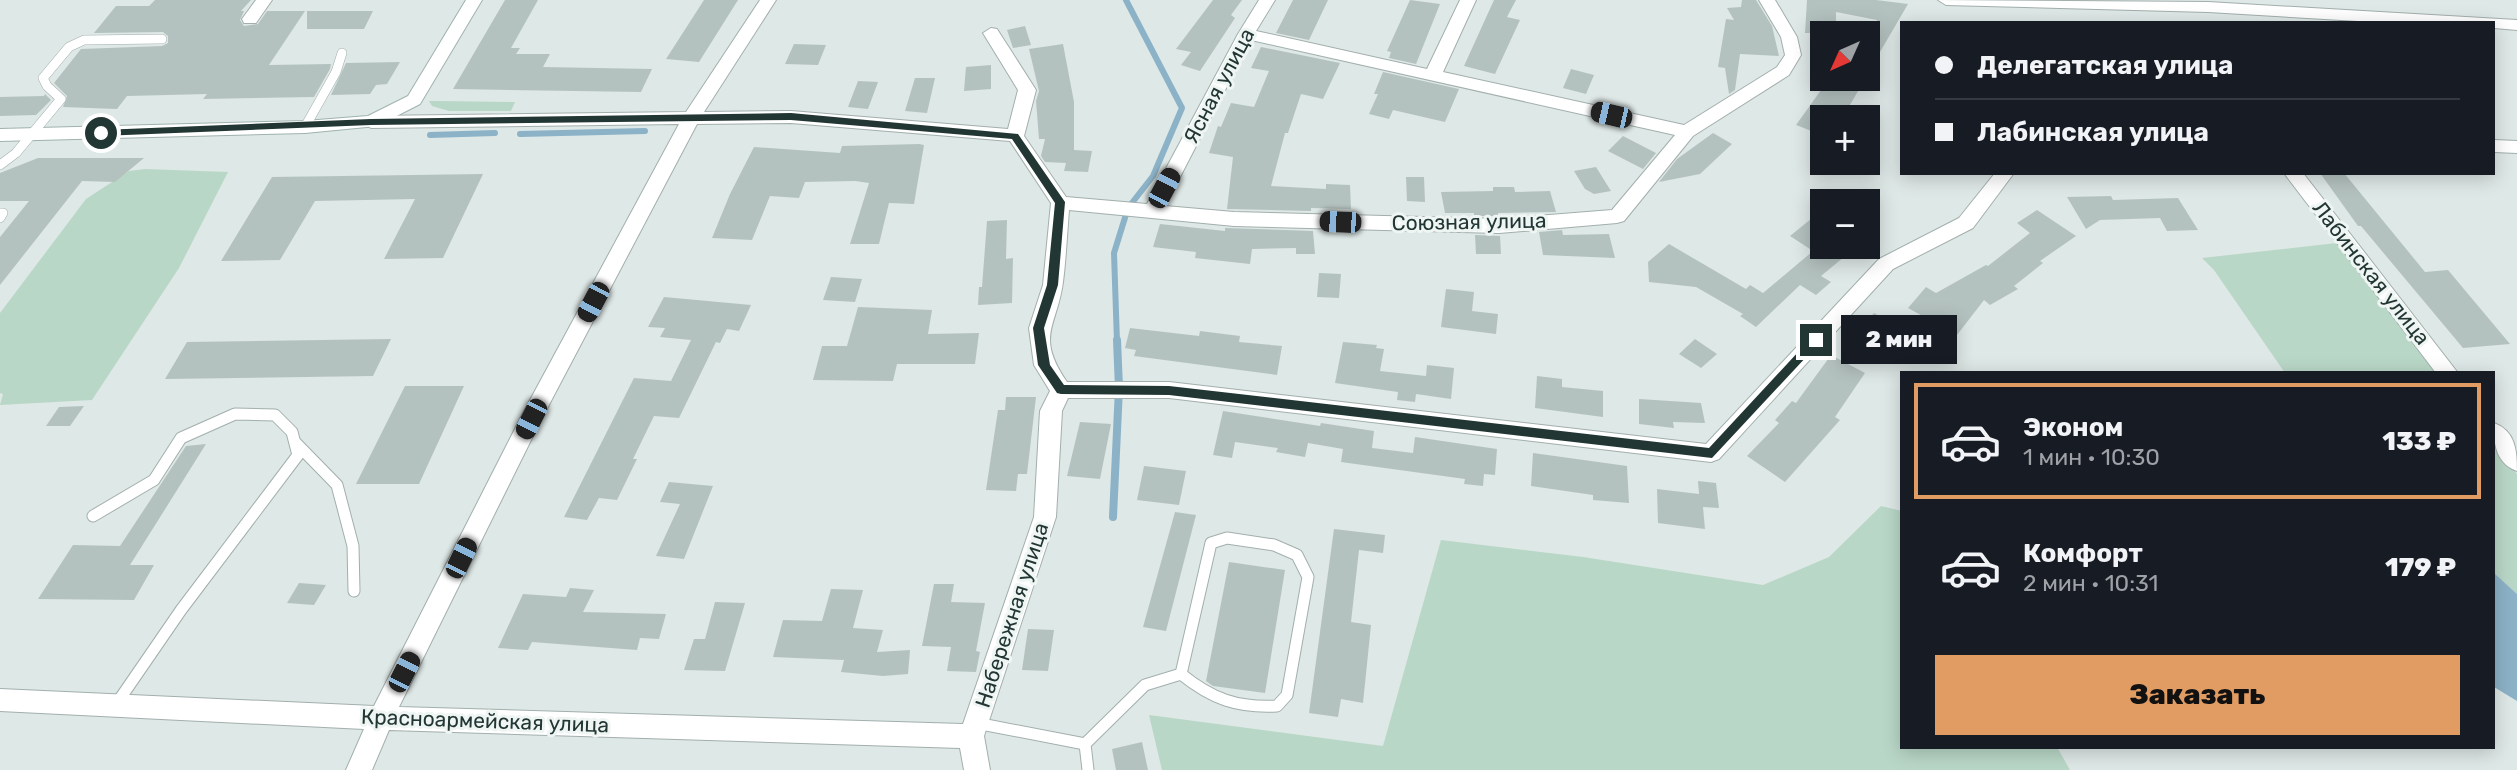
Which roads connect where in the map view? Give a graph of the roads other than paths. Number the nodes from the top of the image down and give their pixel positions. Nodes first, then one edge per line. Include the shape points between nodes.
1 (264, 0) edge
2 (474, 0) edge
3 (768, 0) edge
4 (1267, 0) edge
5 (1468, 0) edge
6 (1766, 0) edge
7 (1946, 0) edge
8 (2208, 3) edge
9 (250, 19) dead end
10 (2342, 19) edge
11 (2412, 21) edge
12 (2495, 23) edge
13 (2517, 25) edge
14 (991, 33) dead end
15 (1246, 34) junction
16 (162, 39) dead end
17 (342, 53) dead end
18 (1433, 75) junction
19 (690, 120) junction
20 (371, 122) junction
21 (305, 127) junction
22 (1687, 132) junction
23 (33, 134) junction
24 (0, 135) edge
25 (1015, 136) junction
26 (2495, 146) edge
27 (2517, 147) edge
28 (0, 165) edge
29 (2003, 175) edge
30 (2295, 175) edge
31 (1060, 202) junction
32 (1153, 211) junction
33 (2446, 371) edge
34 (1061, 390) junction
35 (2495, 433) edge
36 (295, 442) junction
37 (2517, 462) edge
38 (93, 516) dead end
39 (354, 591) dead end
40 (1181, 674) junction
41 (0, 700) edge
42 (116, 706) junction
43 (381, 718) junction
44 (973, 729) junction
45 (1085, 744) junction
46 (359, 770) edge
47 (977, 770) edge
48 (1088, 770) edge

1 - 9 street
2 - 20 street via 414,100
3 - 19 street
4 - 15 street, Ясная улица
5 - 18 street
6 - 22 street, Союзная улица via 1789,37 1793,55 1783,71
7 - 8 street
8 - 10 street
10 - 11 street
12 - 13 street
14 - 25 street via 1027,90
15 - 18 street
15 - 32 street, Ясная улица
16 - 23 lane via 84,40 69,47 43,78 61,99
17 - 21 lane
18 - 22 street
19 - 20 street
19 - 25 street via 791,117
19 - 43 street via 531,419
20 - 21 street
21 - 23 street
22 - 32 street, Союзная улица via 1617,216 1499,226 1234,219
23 - 24 street
23 - 28 lane
25 - 31 street
26 - 27 street
29 - 34 street via 1966,223 1886,264 1712,453 1169,390
30 - 33 street, Лабинская улица
31 - 32 street, Союзная улица
31 - 34 street via 1053,285 1039,328 1044,365
34 - 44 street, Набережная улица via 1051,411 1045,517
35 - 37 street
36 - 38 lane via 292,432 275,415 235,414 181,438 154,480
36 - 39 lane via 337,485 353,546
36 - 42 lane via 298,456 194,591
40 - 40 lane via 1211,543 1227,538 1274,545 1297,555 1308,577 1287,695 1277,706 1247,709 1208,697
40 - 45 lane via 1145,685
41 - 42 street, Красноармейская улица
42 - 43 street, Красноармейская улица
43 - 44 street, Красноармейская улица
43 - 46 street
44 - 45 lane
44 - 47 street, Набережная улица
45 - 48 lane

